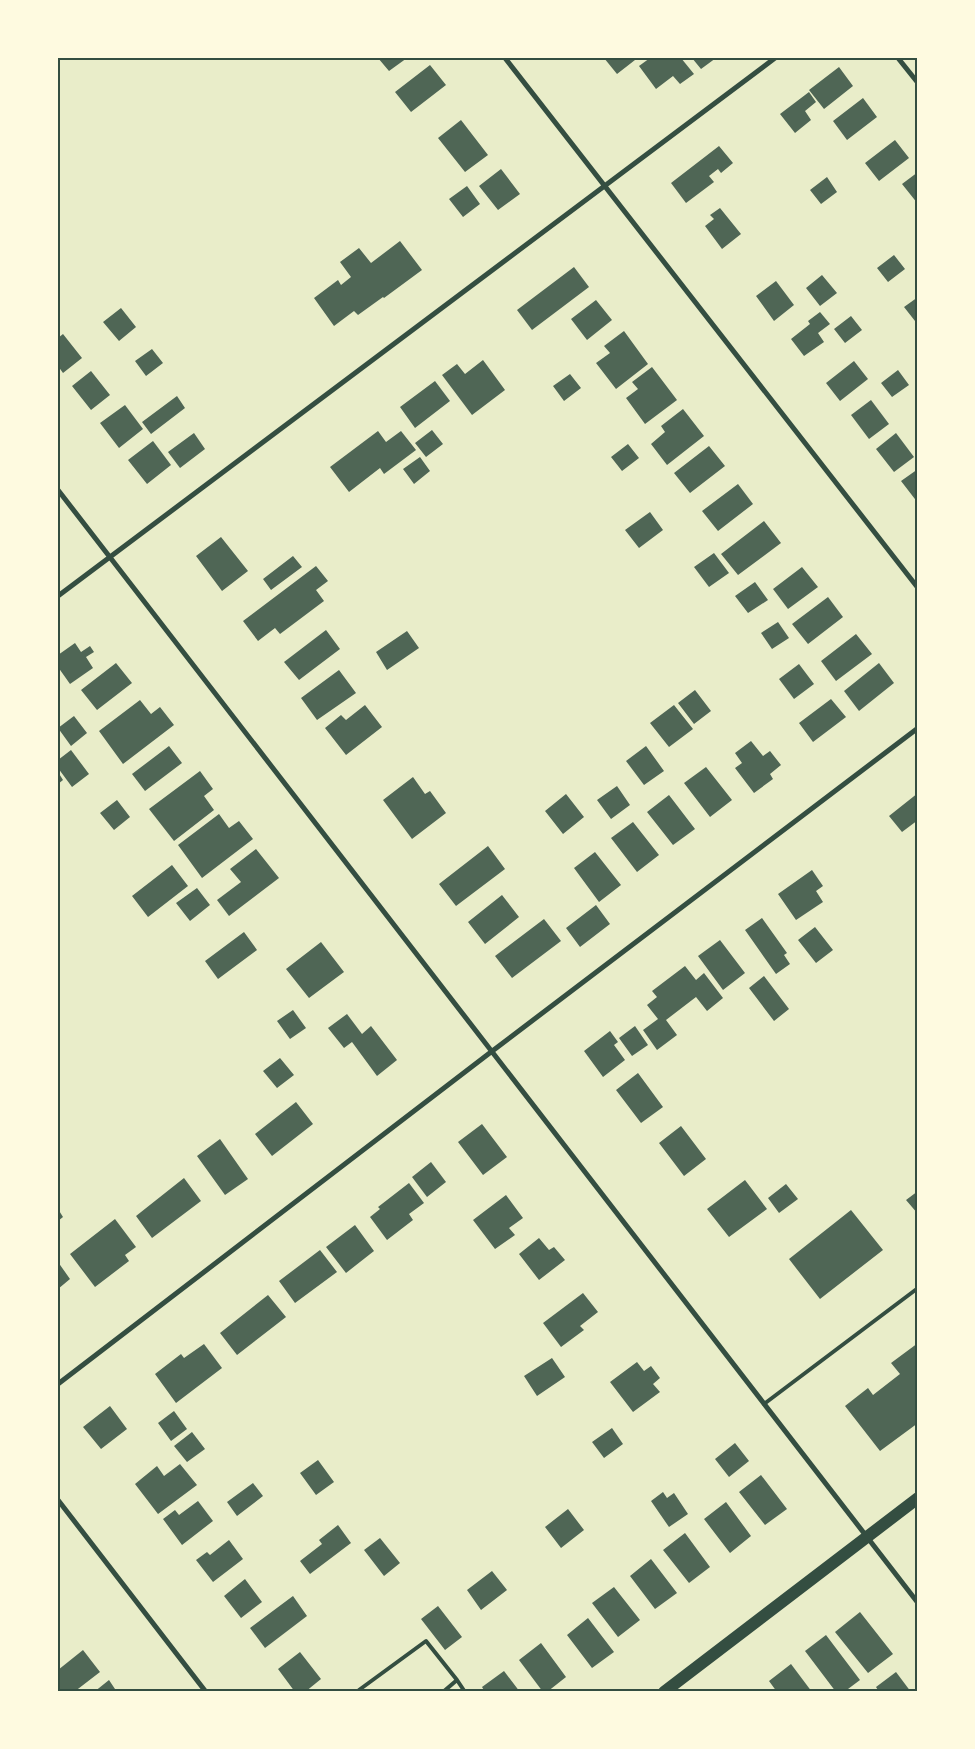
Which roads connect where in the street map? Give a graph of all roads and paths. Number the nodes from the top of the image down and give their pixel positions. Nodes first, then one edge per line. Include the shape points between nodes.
1 (505, 58) edge
2 (775, 58) edge
3 (898, 58) edge
4 (918, 84) edge
5 (604, 186) junction
6 (58, 490) edge
7 (109, 556) junction
8 (918, 588) edge
9 (58, 596) edge
10 (918, 728) edge
11 (491, 1052) junction
12 (918, 1288) edge
13 (58, 1384) edge
14 (764, 1404) junction
15 (918, 1498) edge
16 (58, 1500) edge
17 (867, 1537) junction
18 (918, 1603) edge
19 (457, 1680) junction
20 (359, 1691) edge
21 (206, 1692) edge
22 (443, 1692) edge
23 (465, 1692) edge
24 (664, 1692) edge

1 - 5 street
2 - 5 street
3 - 4 street
5 - 7 street
5 - 8 street
6 - 7 street
7 - 9 street
7 - 11 street
10 - 11 street
11 - 13 street
11 - 14 street
12 - 14 lane
14 - 17 street
15 - 17 main road
16 - 21 street
17 - 18 street
17 - 24 main road
19 - 20 lane via 426,1641
19 - 22 lane
19 - 23 lane

